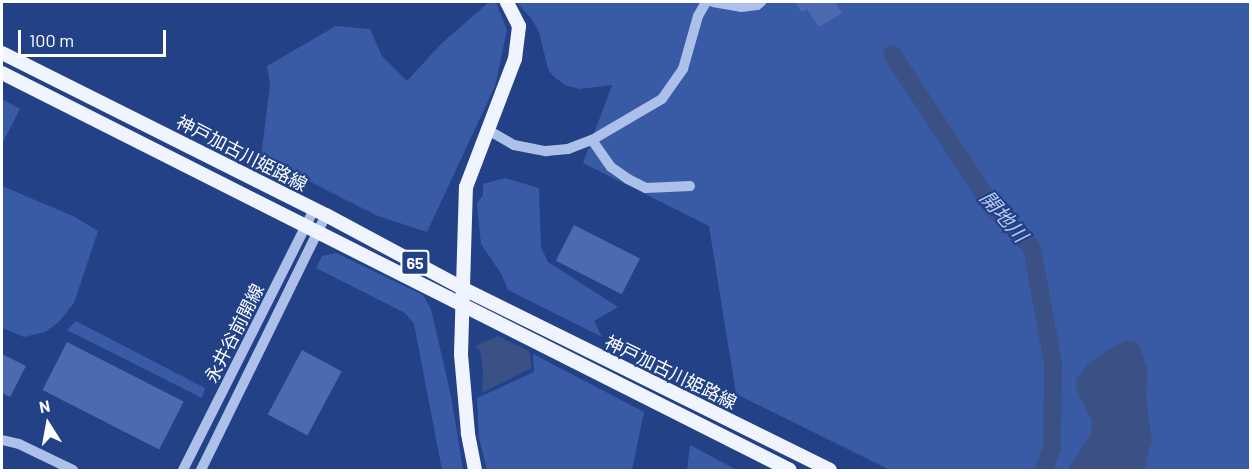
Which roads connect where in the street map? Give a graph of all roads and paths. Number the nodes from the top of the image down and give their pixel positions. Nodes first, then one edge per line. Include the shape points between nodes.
1 (507, 2) edge
2 (706, 2) edge
3 (713, 2) edge
4 (761, 2) edge
5 (2, 53) edge
6 (2, 73) edge
7 (488, 130) junction
8 (592, 140) junction
9 (690, 186) dead end
10 (320, 213) junction
11 (312, 229) junction
12 (464, 289) junction
13 (464, 308) junction
14 (2, 440) edge
15 (74, 471) edge
16 (183, 471) edge
17 (201, 471) edge
18 (476, 471) edge
19 (790, 471) edge
20 (830, 471) edge

1 - 7 main road via 519,26 515,59
2 - 8 street via 698,16 683,69 662,99
3 - 4 street via 741,7
5 - 10 main road, 神戸加古川姫路線 / 65
6 - 11 main road, 神戸加古川姫路線 / 65
7 - 8 street via 514,145 546,151 568,149
7 - 12 main road via 466,187
8 - 9 street via 611,167 646,188
10 - 11 street, 永井谷前開線
10 - 12 main road, 神戸加古川姫路線 / 65
11 - 13 main road, 神戸加古川姫路線 / 65
11 - 16 street, 永井谷前開線
11 - 17 street, 永井谷前開線
12 - 13 main road
12 - 20 main road, 神戸加古川姫路線 / 65
13 - 18 main road via 461,354 468,433
13 - 19 main road, 神戸加古川姫路線 / 65
14 - 15 street via 20,444

